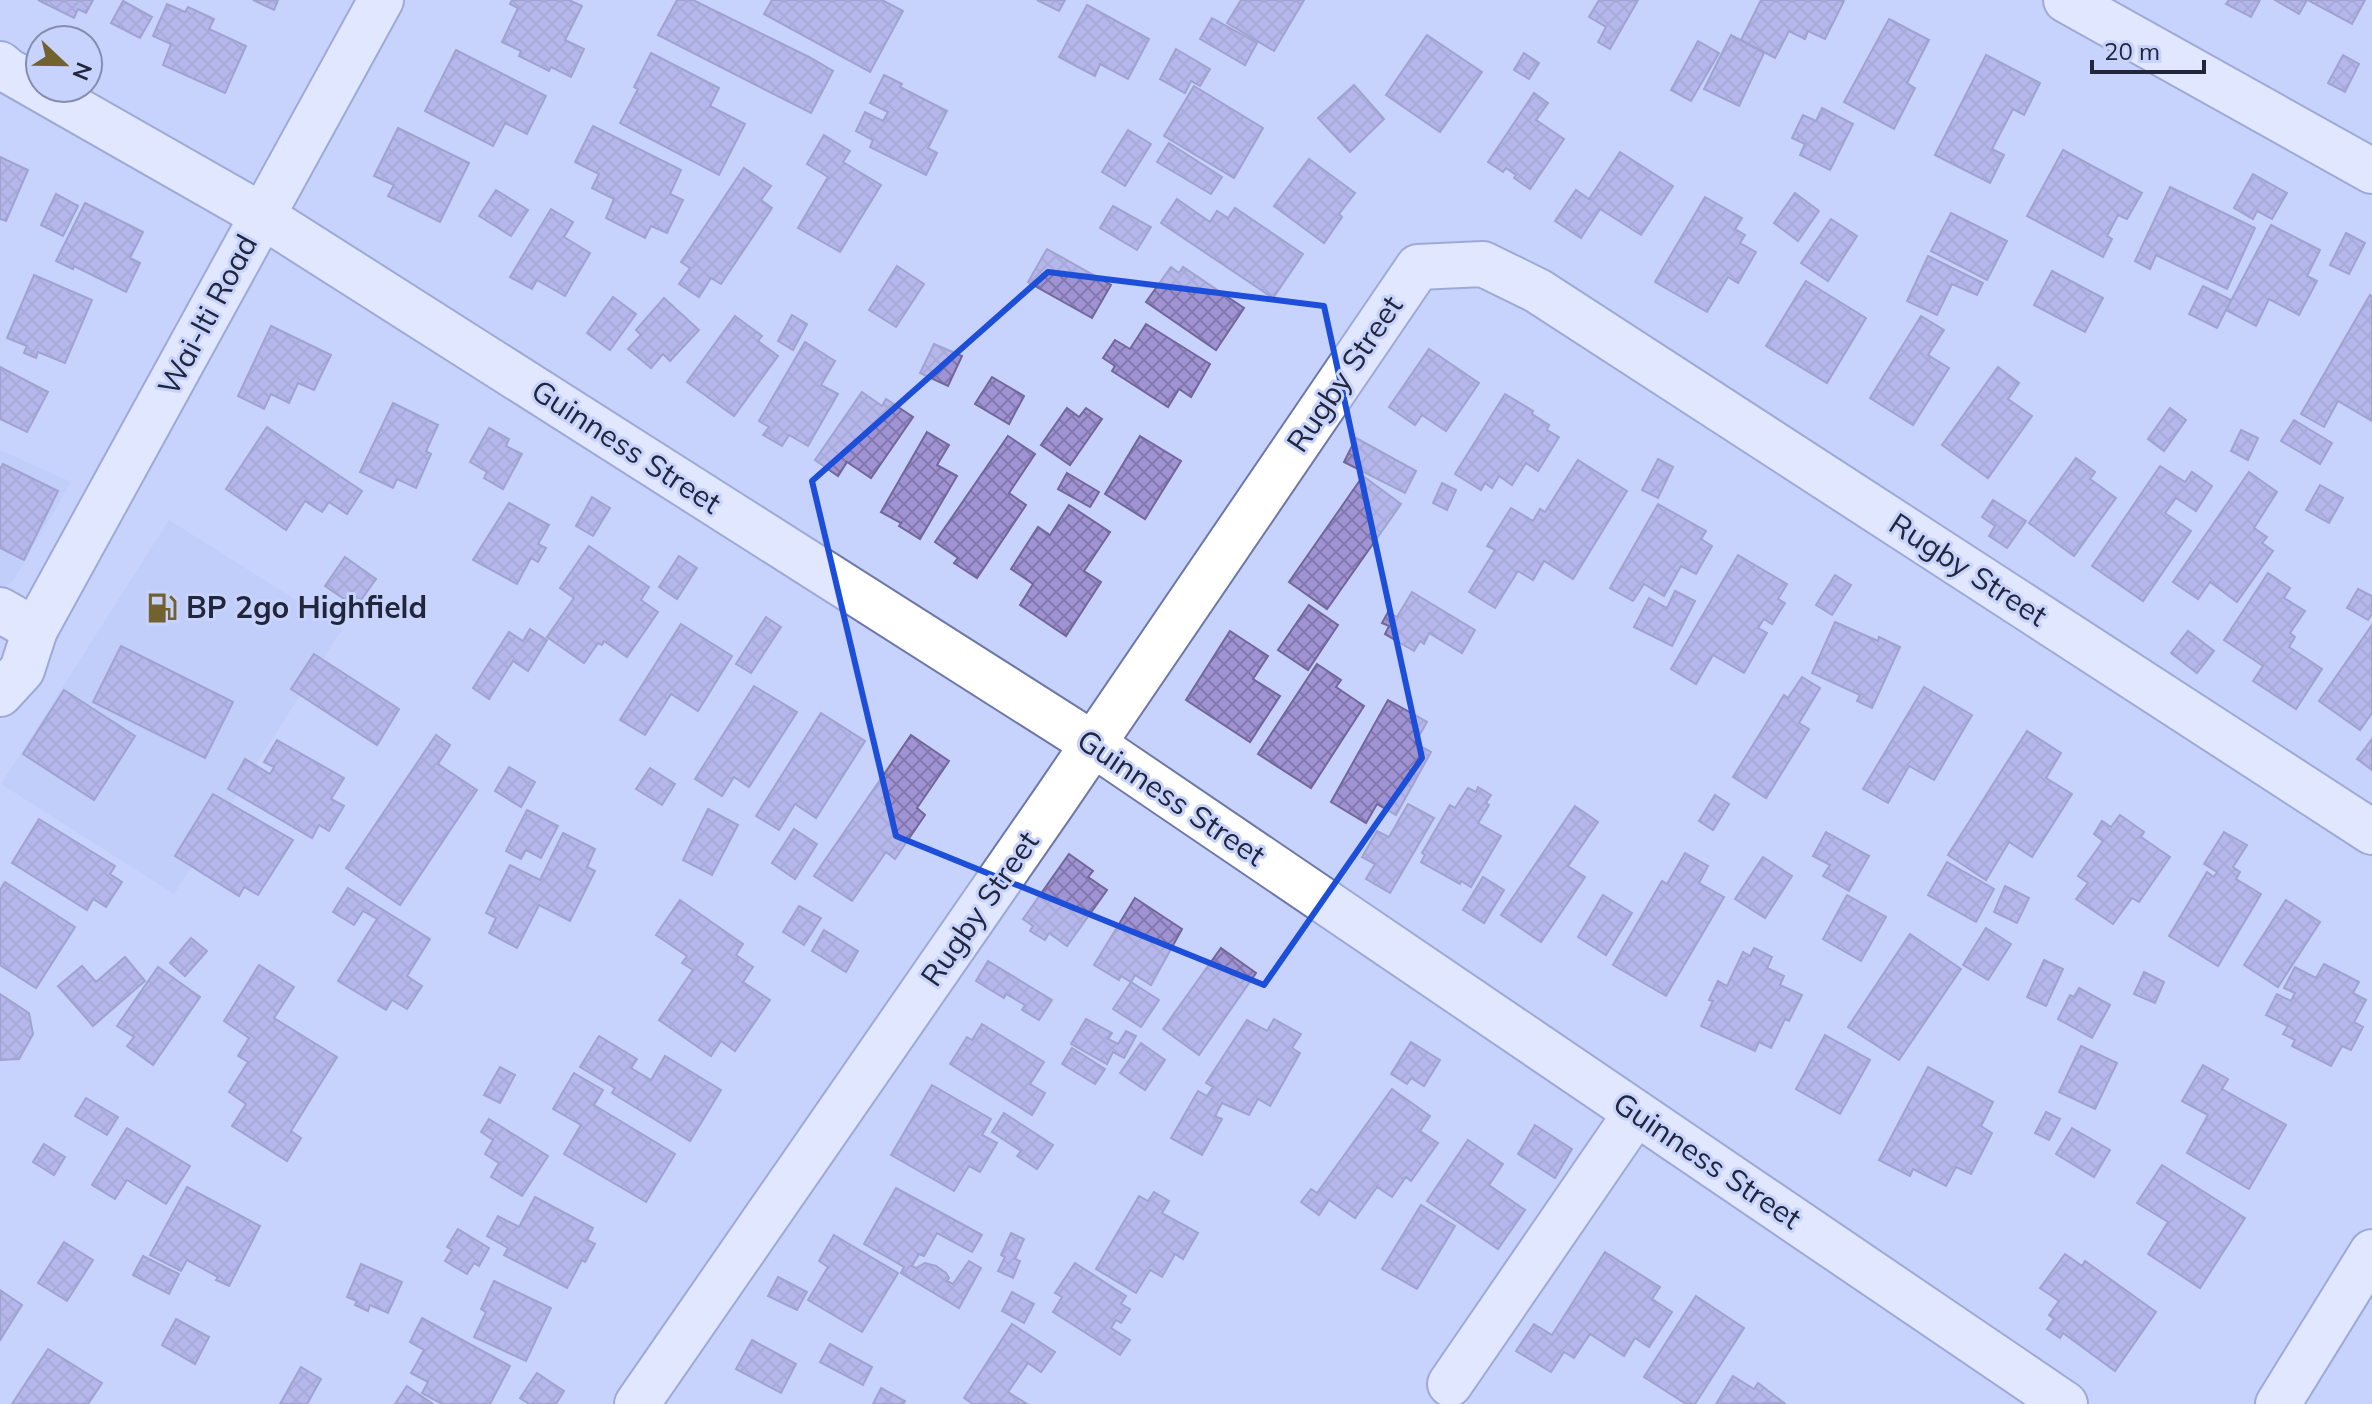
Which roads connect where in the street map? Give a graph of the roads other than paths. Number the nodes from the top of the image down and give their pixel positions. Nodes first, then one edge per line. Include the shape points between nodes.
1 (381, 0) edge
2 (2066, 0) edge
3 (0, 64) edge
4 (2372, 171) edge
5 (261, 215) junction
6 (9, 640) edge
7 (0, 694) edge
8 (1093, 744) junction
9 (2372, 832) edge
10 (1636, 1113) junction
11 (2372, 1252) edge
12 (1450, 1384) dead end
13 (637, 1404) edge
14 (2065, 1404) edge
15 (2278, 1404) edge

1 - 5 street, Wai-Iti Road
2 - 4 street
3 - 5 street, Guinness Street
5 - 6 street, Wai-Iti Road via 57,594
5 - 8 street, Guinness Street
6 - 7 street, Wai-Iti Road via 22,670
8 - 9 street, Rugby Street via 1418,267 1483,264 1551,299
8 - 10 street, Guinness Street
8 - 13 street, Rugby Street
10 - 12 street
10 - 14 street, Guinness Street
11 - 15 street

